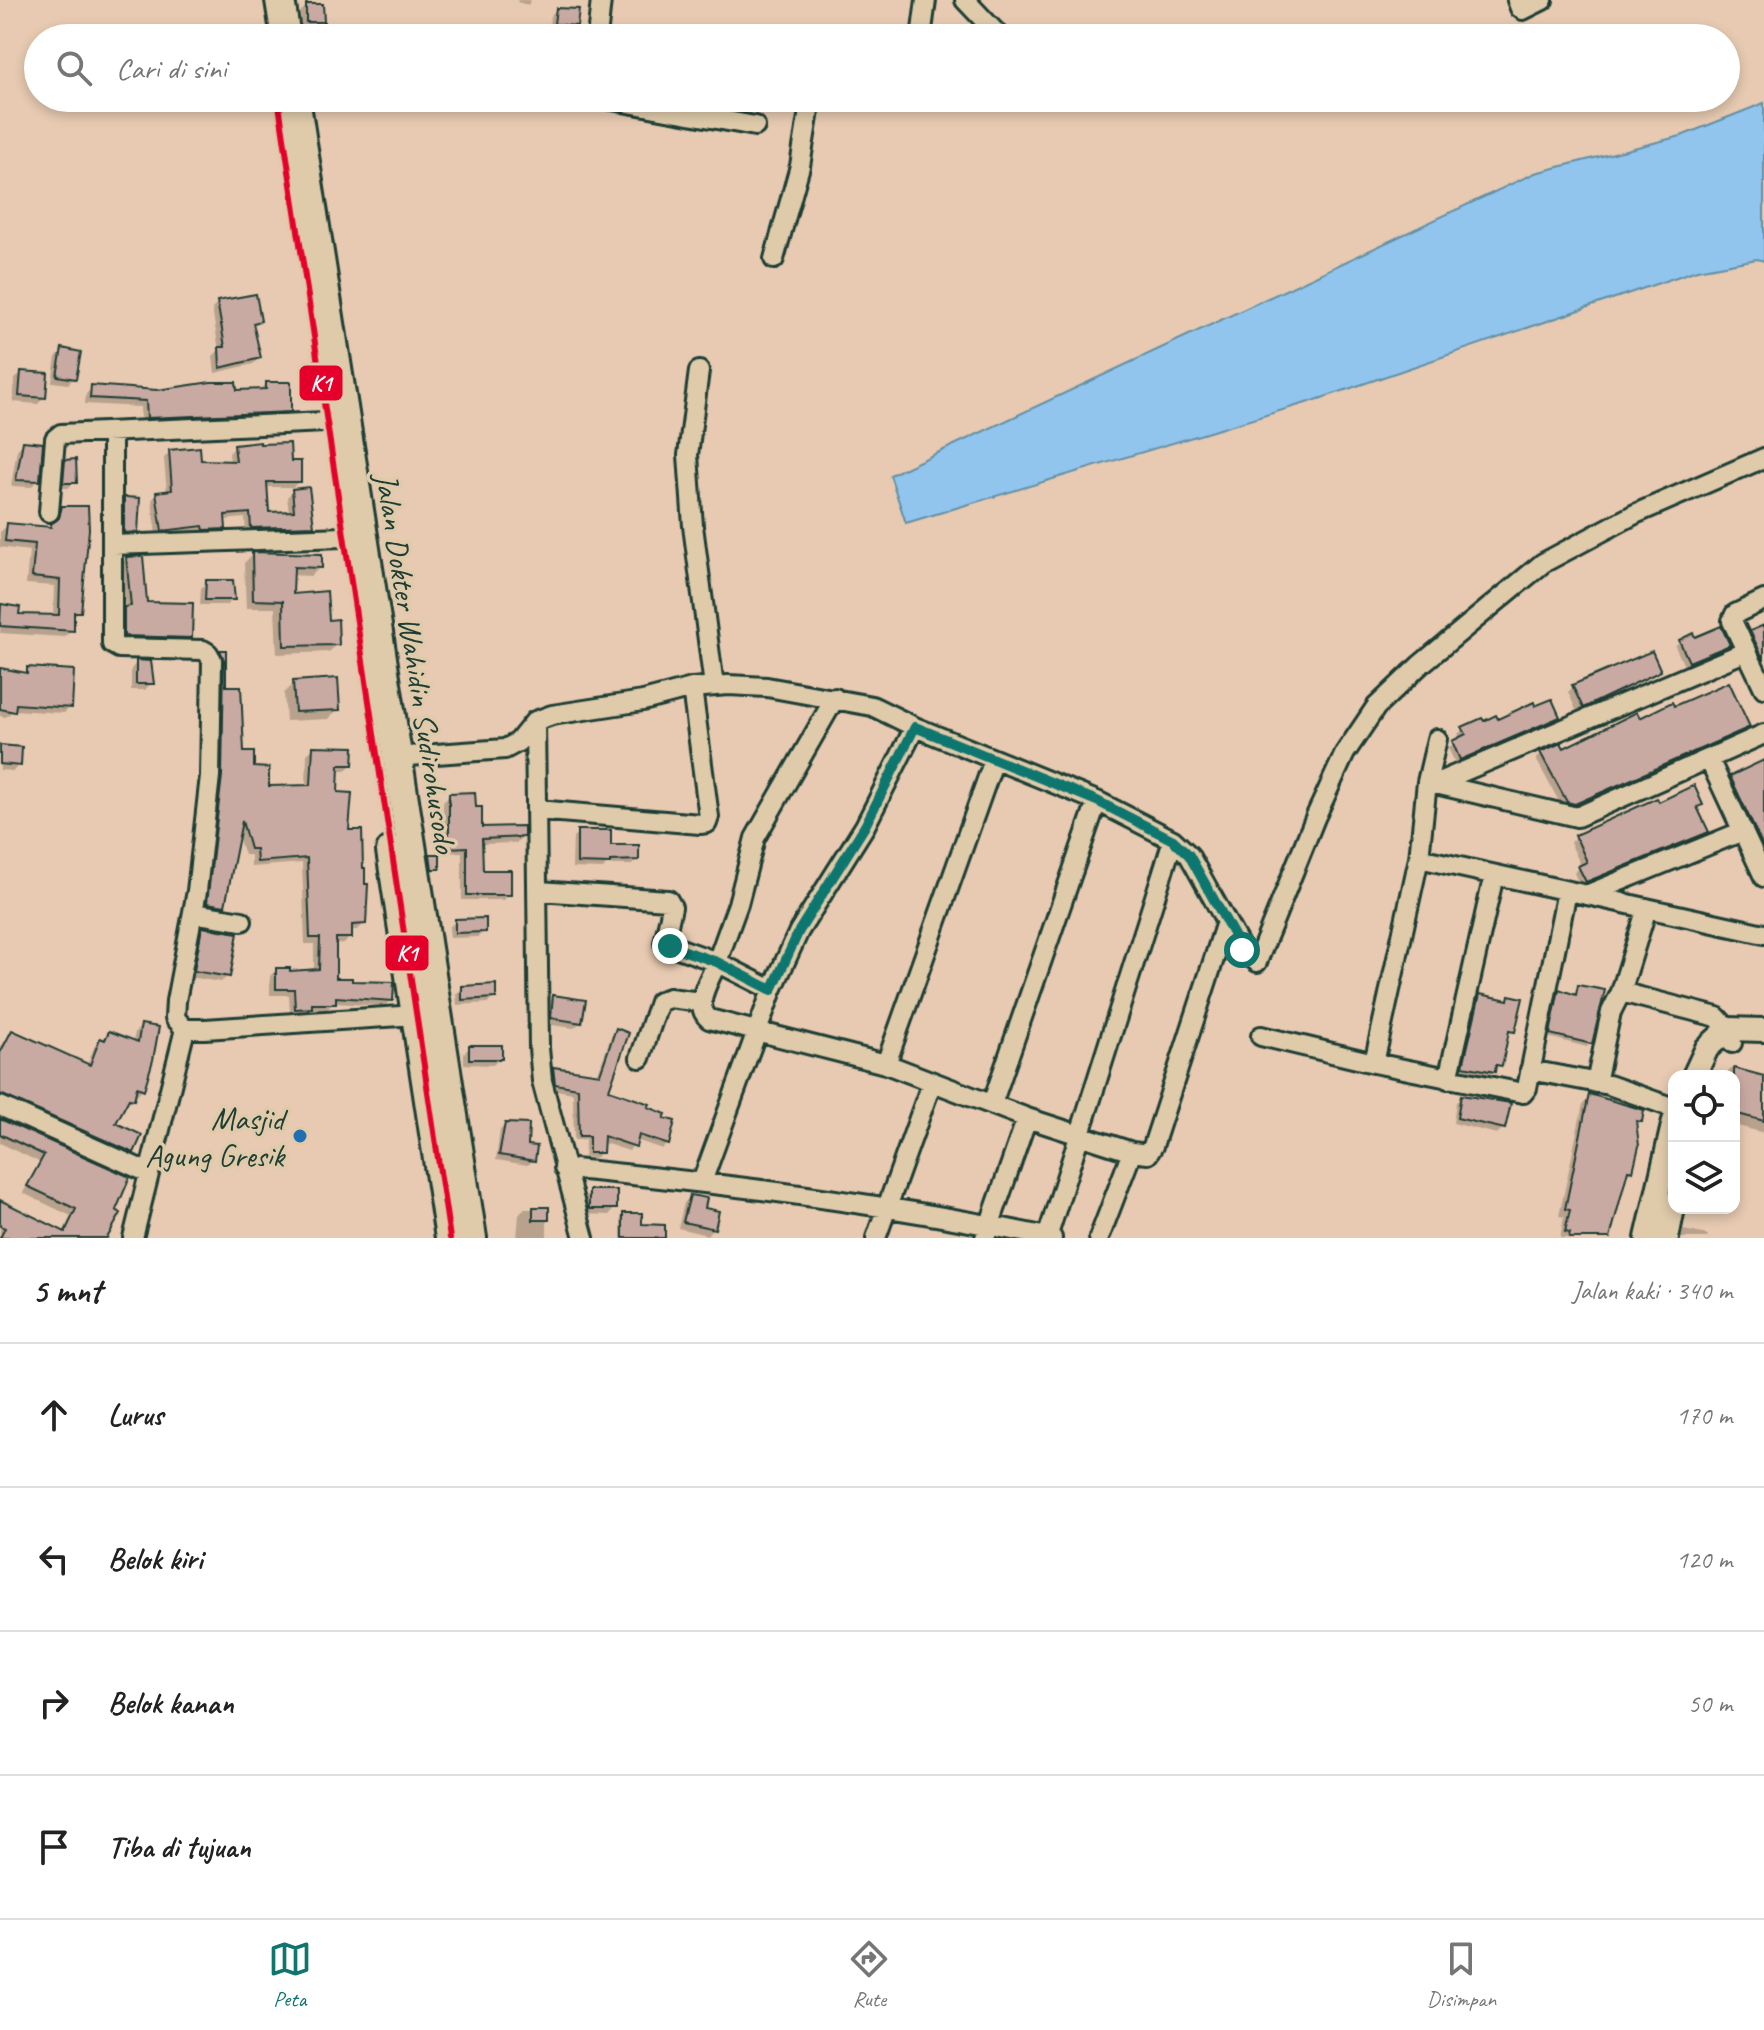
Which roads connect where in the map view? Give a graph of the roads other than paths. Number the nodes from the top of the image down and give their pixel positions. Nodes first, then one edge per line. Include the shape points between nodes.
1 (263, 0) edge
2 (280, 0) edge
3 (601, 0) edge
4 (926, 0) edge
5 (965, 0) edge
6 (1517, 0) edge
7 (1543, 0) edge
8 (267, 24) edge
9 (284, 24) edge
10 (598, 24) edge
11 (923, 24) edge
12 (988, 24) edge
13 (280, 112) edge
14 (297, 112) edge
15 (676, 112) edge
16 (709, 112) edge
17 (809, 112) edge
18 (708, 118) junction
19 (755, 126) dead end
20 (774, 259) dead end
21 (699, 371) dead end
22 (325, 422) junction
23 (112, 433) junction
24 (1764, 458) edge
25 (49, 512) dead end
26 (343, 537) junction
27 (112, 545) junction
28 (1764, 600) edge
29 (1747, 651) junction
30 (714, 686) junction
31 (692, 688) junction
32 (1764, 688) edge
33 (835, 698) junction
34 (535, 721) junction
35 (915, 727) junction
36 (1764, 734) edge
37 (1437, 739) dead end
38 (395, 757) junction
39 (1709, 759) junction
40 (994, 760) junction
41 (1431, 783) junction
42 (1097, 801) junction
43 (537, 810) junction
44 (1743, 831) junction
45 (1173, 840) junction
46 (1419, 858) junction
47 (1494, 875) junction
48 (1764, 877) edge
49 (539, 891) junction
50 (1576, 893) junction
51 (1647, 908) junction
52 (193, 913) junction
53 (242, 921) dead end
54 (1226, 922) junction
55 (1764, 934) edge
56 (717, 962) junction
57 (772, 990) junction
58 (1621, 992) junction
59 (701, 1002) junction
60 (416, 1015) junction
61 (185, 1029) junction
62 (755, 1030) junction
63 (1764, 1030) edge
64 (1261, 1036) dead end
65 (1725, 1038) junction
66 (1764, 1045) edge
67 (640, 1058) dead end
68 (1374, 1063) junction
69 (886, 1064) junction
70 (1530, 1070) junction
71 (1697, 1070) edge
72 (1448, 1079) junction
73 (932, 1082) junction
74 (1596, 1083) junction
75 (992, 1104) junction
76 (0, 1106) edge
77 (1668, 1106) edge
78 (1027, 1118) junction
79 (1082, 1135) junction
80 (1669, 1142) edge
81 (1132, 1152) junction
82 (564, 1168) junction
83 (149, 1173) junction
84 (702, 1182) junction
85 (886, 1208) junction
86 (1672, 1214) edge
87 (987, 1231) edge
88 (133, 1238) edge
89 (450, 1238) edge
90 (472, 1238) edge
91 (584, 1238) edge
92 (876, 1238) edge
93 (1049, 1238) edge
94 (1099, 1238) edge
95 (1647, 1238) edge
96 (1667, 1238) edge

1 - 8 highway
2 - 9 highway
3 - 10 street
4 - 11 street
5 - 12 street
6 - 7 street via 1523,10
13 - 22 highway, Jalan Dokter Wahidin Sudirohusodo
14 - 38 highway, Jalan Dokter Wahidin Sudirohusodo
15 - 18 street
16 - 18 street
17 - 20 street
18 - 19 street
21 - 30 street via 688,455
22 - 23 street
22 - 26 highway, Jalan Dokter Wahidin Sudirohusodo
23 - 25 street via 57,437
23 - 27 street
24 - 54 street via 1635,514 1543,563 1420,665 1376,707 1345,753 1257,962 1242,950
26 - 27 street
26 - 60 highway, Jalan Dokter Wahidin Sudirohusodo
27 - 52 street via 114,646 203,650 212,660 210,776
28 - 29 street via 1733,617
29 - 32 street
29 - 41 street
30 - 31 street
30 - 33 street via 767,687
31 - 34 street
31 - 43 street via 707,823
33 - 35 street via 872,706
33 - 56 street via 755,838
34 - 38 street via 505,749
34 - 43 street
35 - 40 street
35 - 57 street via 865,826 799,931
36 - 39 street
37 - 41 street
38 - 90 highway, Jalan Dokter Wahidin Sudirohusodo
39 - 41 street via 1577,817
39 - 44 street
40 - 42 street
40 - 69 street
41 - 46 street
42 - 45 street
42 - 75 street
43 - 49 street
44 - 48 street
44 - 50 street
45 - 54 street via 1189,855
45 - 79 street
46 - 47 street
46 - 68 street
47 - 50 street
47 - 72 street
49 - 56 street via 668,900 672,907 664,943
49 - 82 street via 539,1048
50 - 51 street
50 - 70 street
51 - 55 street
51 - 58 street
52 - 53 street
52 - 61 street via 174,1009
54 - 81 street via 1151,1152
56 - 57 street
56 - 59 street
57 - 62 street
58 - 65 street via 1717,1017
58 - 74 street via 1611,1012
59 - 62 street via 709,1019
59 - 67 street via 659,1002
60 - 61 street
60 - 89 highway, Jalan Dokter Wahidin Sudirohusodo
61 - 83 street
62 - 69 street
62 - 84 street
63 - 65 street
64 - 68 street
65 - 66 street
65 - 71 street via 1704,1053
68 - 72 street
69 - 73 street
70 - 72 street via 1526,1091 1520,1094
70 - 74 street
73 - 75 street
73 - 85 street
74 - 77 street
75 - 78 street
76 - 83 street
78 - 79 street
78 - 87 street
79 - 81 street
79 - 93 street
80 - 95 street
81 - 94 street
82 - 84 street
82 - 91 street
83 - 88 street
84 - 85 street
85 - 87 street
85 - 92 street
86 - 96 street
87 - 93 street

